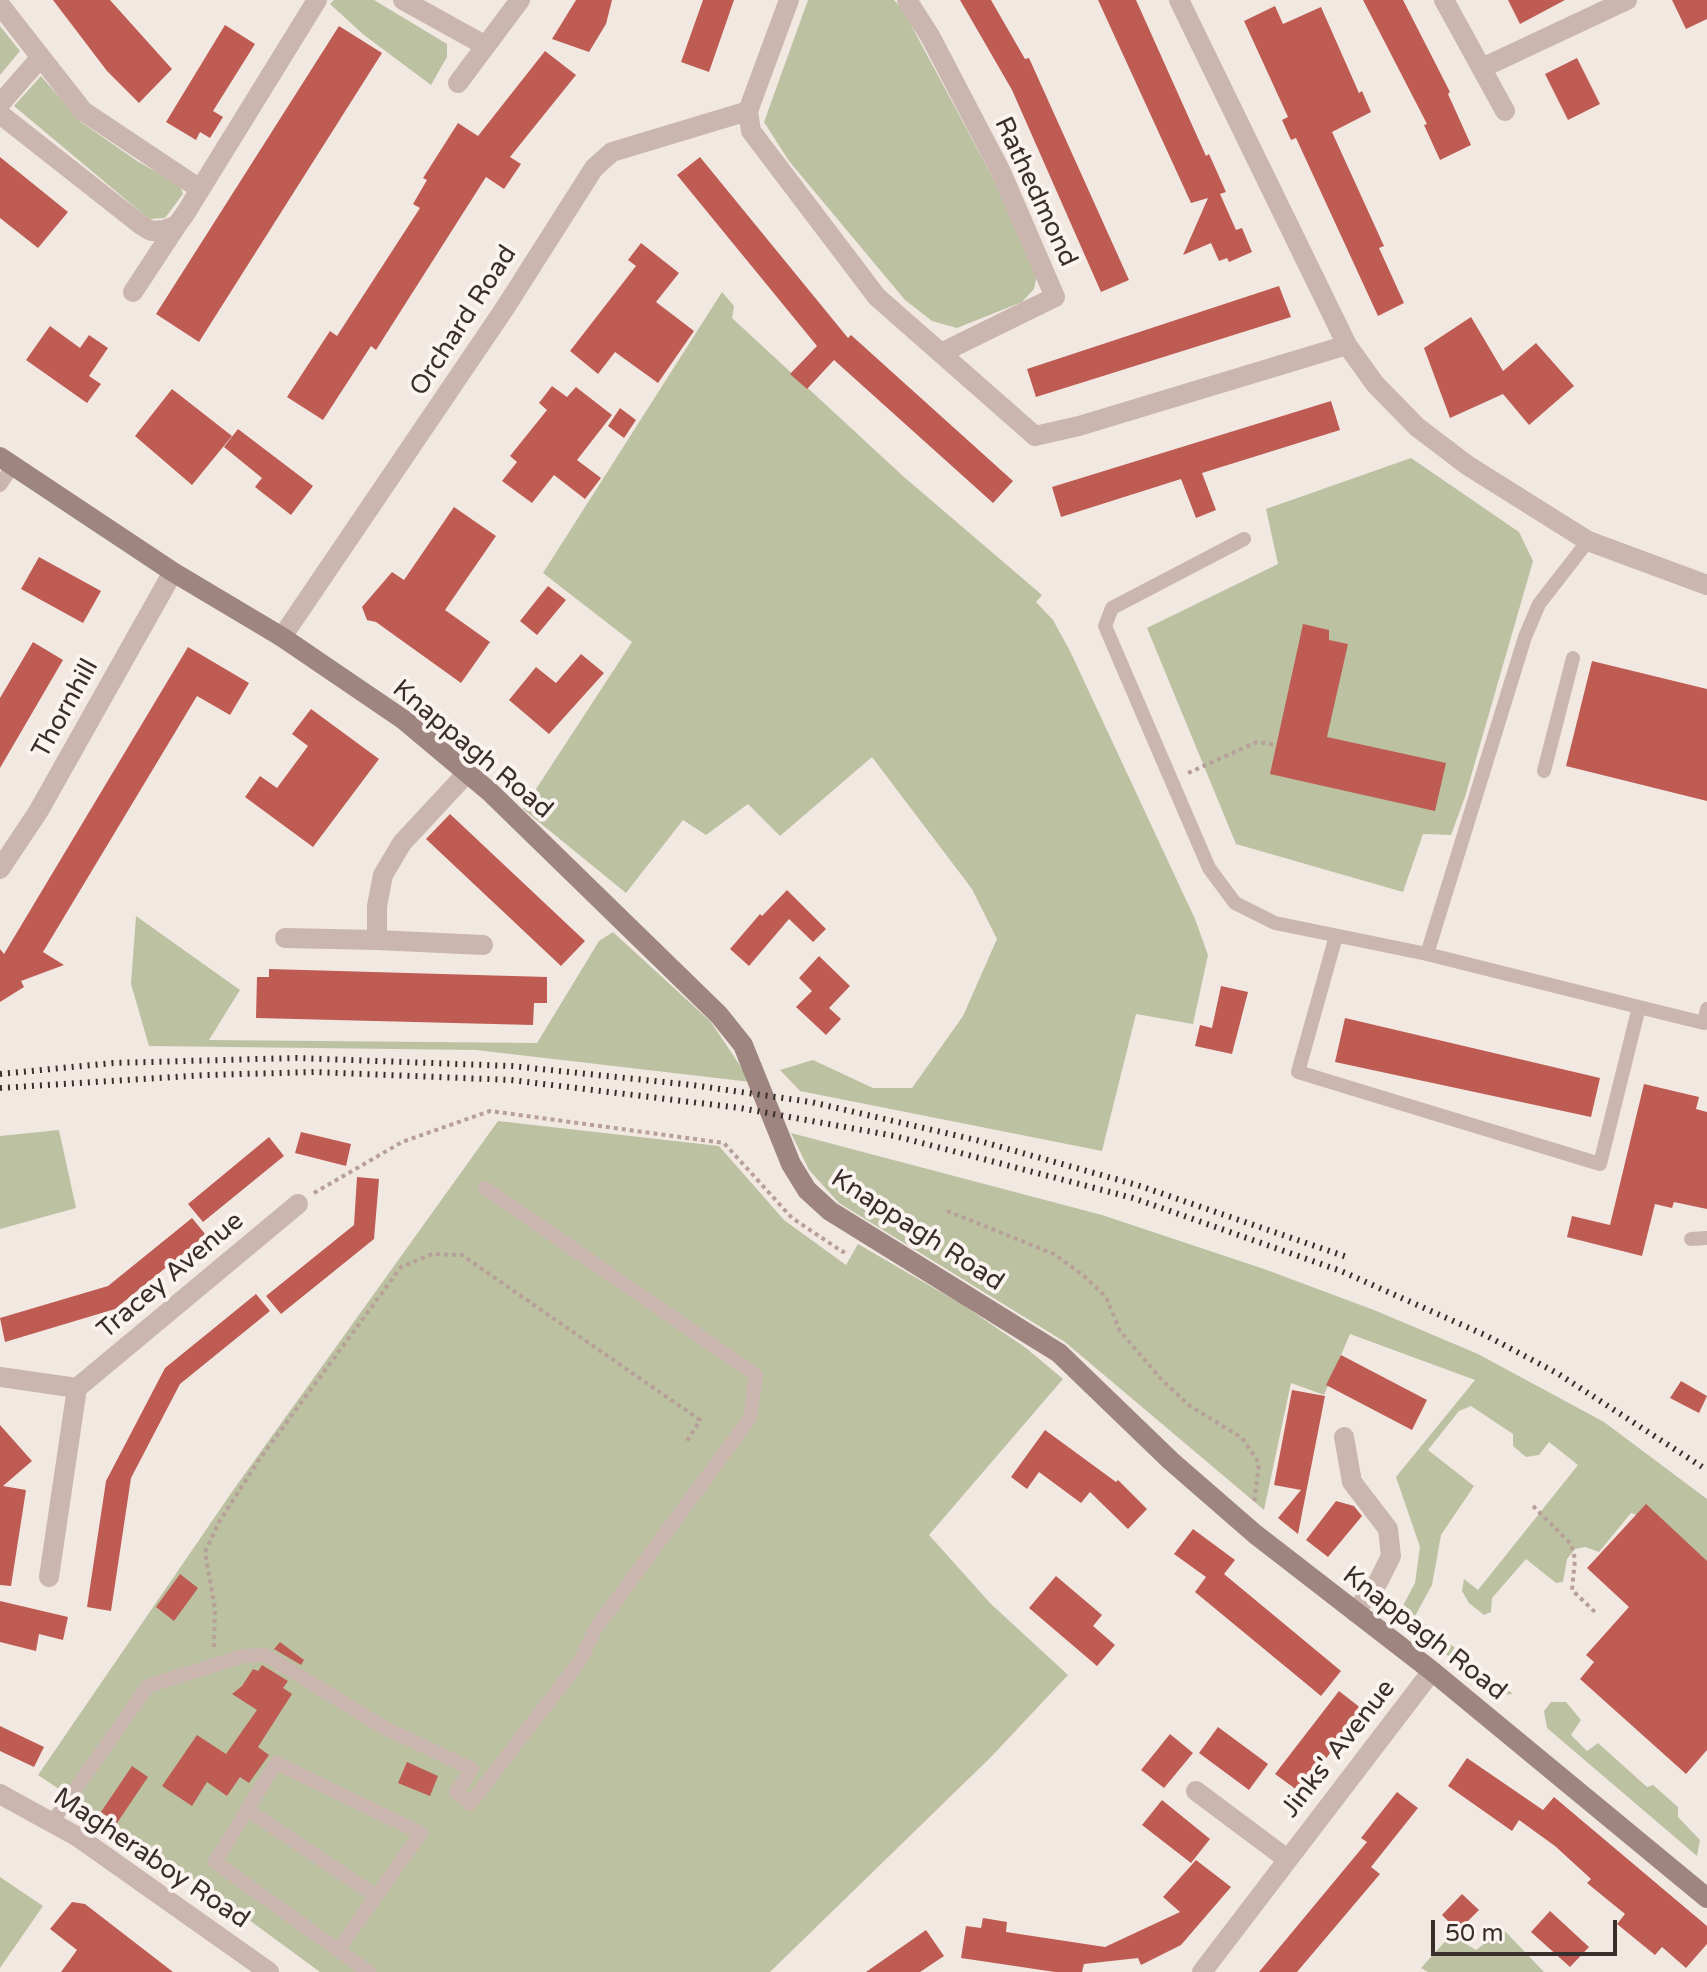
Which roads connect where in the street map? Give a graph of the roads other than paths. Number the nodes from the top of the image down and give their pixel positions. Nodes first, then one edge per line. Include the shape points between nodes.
1 (317, 0) edge
2 (403, 0) edge
3 (520, 0) edge
4 (789, 0) edge
5 (907, 0) edge
6 (1179, 0) edge
7 (1444, 0) edge
8 (1627, 0) edge
9 (0, 5) edge
10 (486, 46) junction
11 (41, 57) junction
12 (1482, 68) junction
13 (458, 83) dead end
14 (0, 104) edge
15 (748, 111) junction
16 (1505, 111) dead end
17 (0, 114) edge
18 (200, 189) junction
19 (177, 225) junction
20 (133, 292) dead end
21 (1347, 345) junction
22 (943, 352) junction
23 (6, 462) edge
24 (0, 485) edge
25 (1244, 539) dead end
26 (1588, 541) junction
27 (173, 572) junction
28 (1707, 585) edge
29 (282, 637) junction
30 (1573, 658) dead end
31 (1544, 771) dead end
32 (467, 773) junction
33 (0, 869) edge
34 (1336, 936) junction
35 (285, 938) dead end
36 (377, 940) junction
37 (483, 945) dead end
38 (1427, 954) junction
39 (1639, 1007) junction
40 (1707, 1009) edge
41 (485, 1188) dead end
42 (298, 1204) road end
43 (1707, 1238) edge
44 (1691, 1239) dead end
45 (0, 1377) edge
46 (77, 1388) junction
47 (1344, 1437) dead end
48 (49, 1577) dead end
49 (1355, 1612) junction
50 (1432, 1671) junction
51 (1196, 1791) dead end
52 (0, 1794) edge
53 (249, 1811) junction
54 (53, 1821) junction
55 (1287, 1859) junction
56 (376, 1896) junction
57 (1707, 1898) edge
58 (338, 1950) junction
59 (269, 1972) edge
60 (369, 1972) edge
61 (1202, 1972) edge

1 - 18 street
2 - 10 street
3 - 10 street
4 - 15 street
5 - 22 street, Rathedmond via 1001,172 1055,297
6 - 21 street
7 - 12 street
8 - 12 street
9 - 11 street
10 - 13 street
11 - 14 street
11 - 18 street via 83,111
12 - 16 street
15 - 22 street via 751,131 877,297
15 - 29 street, Orchard Road via 612,152 594,168
17 - 19 street via 151,231
18 - 19 street
19 - 20 street
21 - 22 street via 1035,436
21 - 26 street via 1375,384 1417,427
23 - 24 lane
23 - 27 main road, Knappagh Road
25 - 34 lane via 1112,608 1105,626 1209,868 1235,903 1275,923
26 - 28 street
26 - 38 lane via 1539,604 1525,637
27 - 29 main road, Knappagh Road
27 - 33 street, Thornhill via 38,812
29 - 32 main road, Knappagh Road via 404,720
30 - 31 lane
32 - 36 street via 402,843 383,875
32 - 49 main road, Knappagh Road via 719,1015 743,1045 791,1164 807,1190 830,1211 1059,1353 1171,1461
34 - 38 lane
34 - 39 lane via 1298,1072 1600,1164
35 - 36 street
36 - 37 street
38 - 39 lane
39 - 40 lane via 1704,1023
41 - 54 lane via 756,1375 750,1418 596,1628 580,1661 470,1804 456,1792 472,1769 385,1728 265,1655 243,1656 148,1686
42 - 46 street, Tracey Avenue
43 - 44 lane
45 - 46 street
46 - 48 street
47 - 49 street via 1352,1482 1388,1529 1391,1556
49 - 50 main road, Knappagh Road
50 - 55 street, Jinks' Avenue
50 - 57 main road, Knappagh Road
51 - 55 street, Jinks' Avenue
52 - 54 street, Magheraboy Road
53 - 56 lane
53 - 56 lane via 276,1763 421,1833
53 - 58 lane via 215,1862
54 - 59 street, Magheraboy Road
55 - 61 street, Jinks' Avenue
56 - 58 lane
58 - 60 lane

